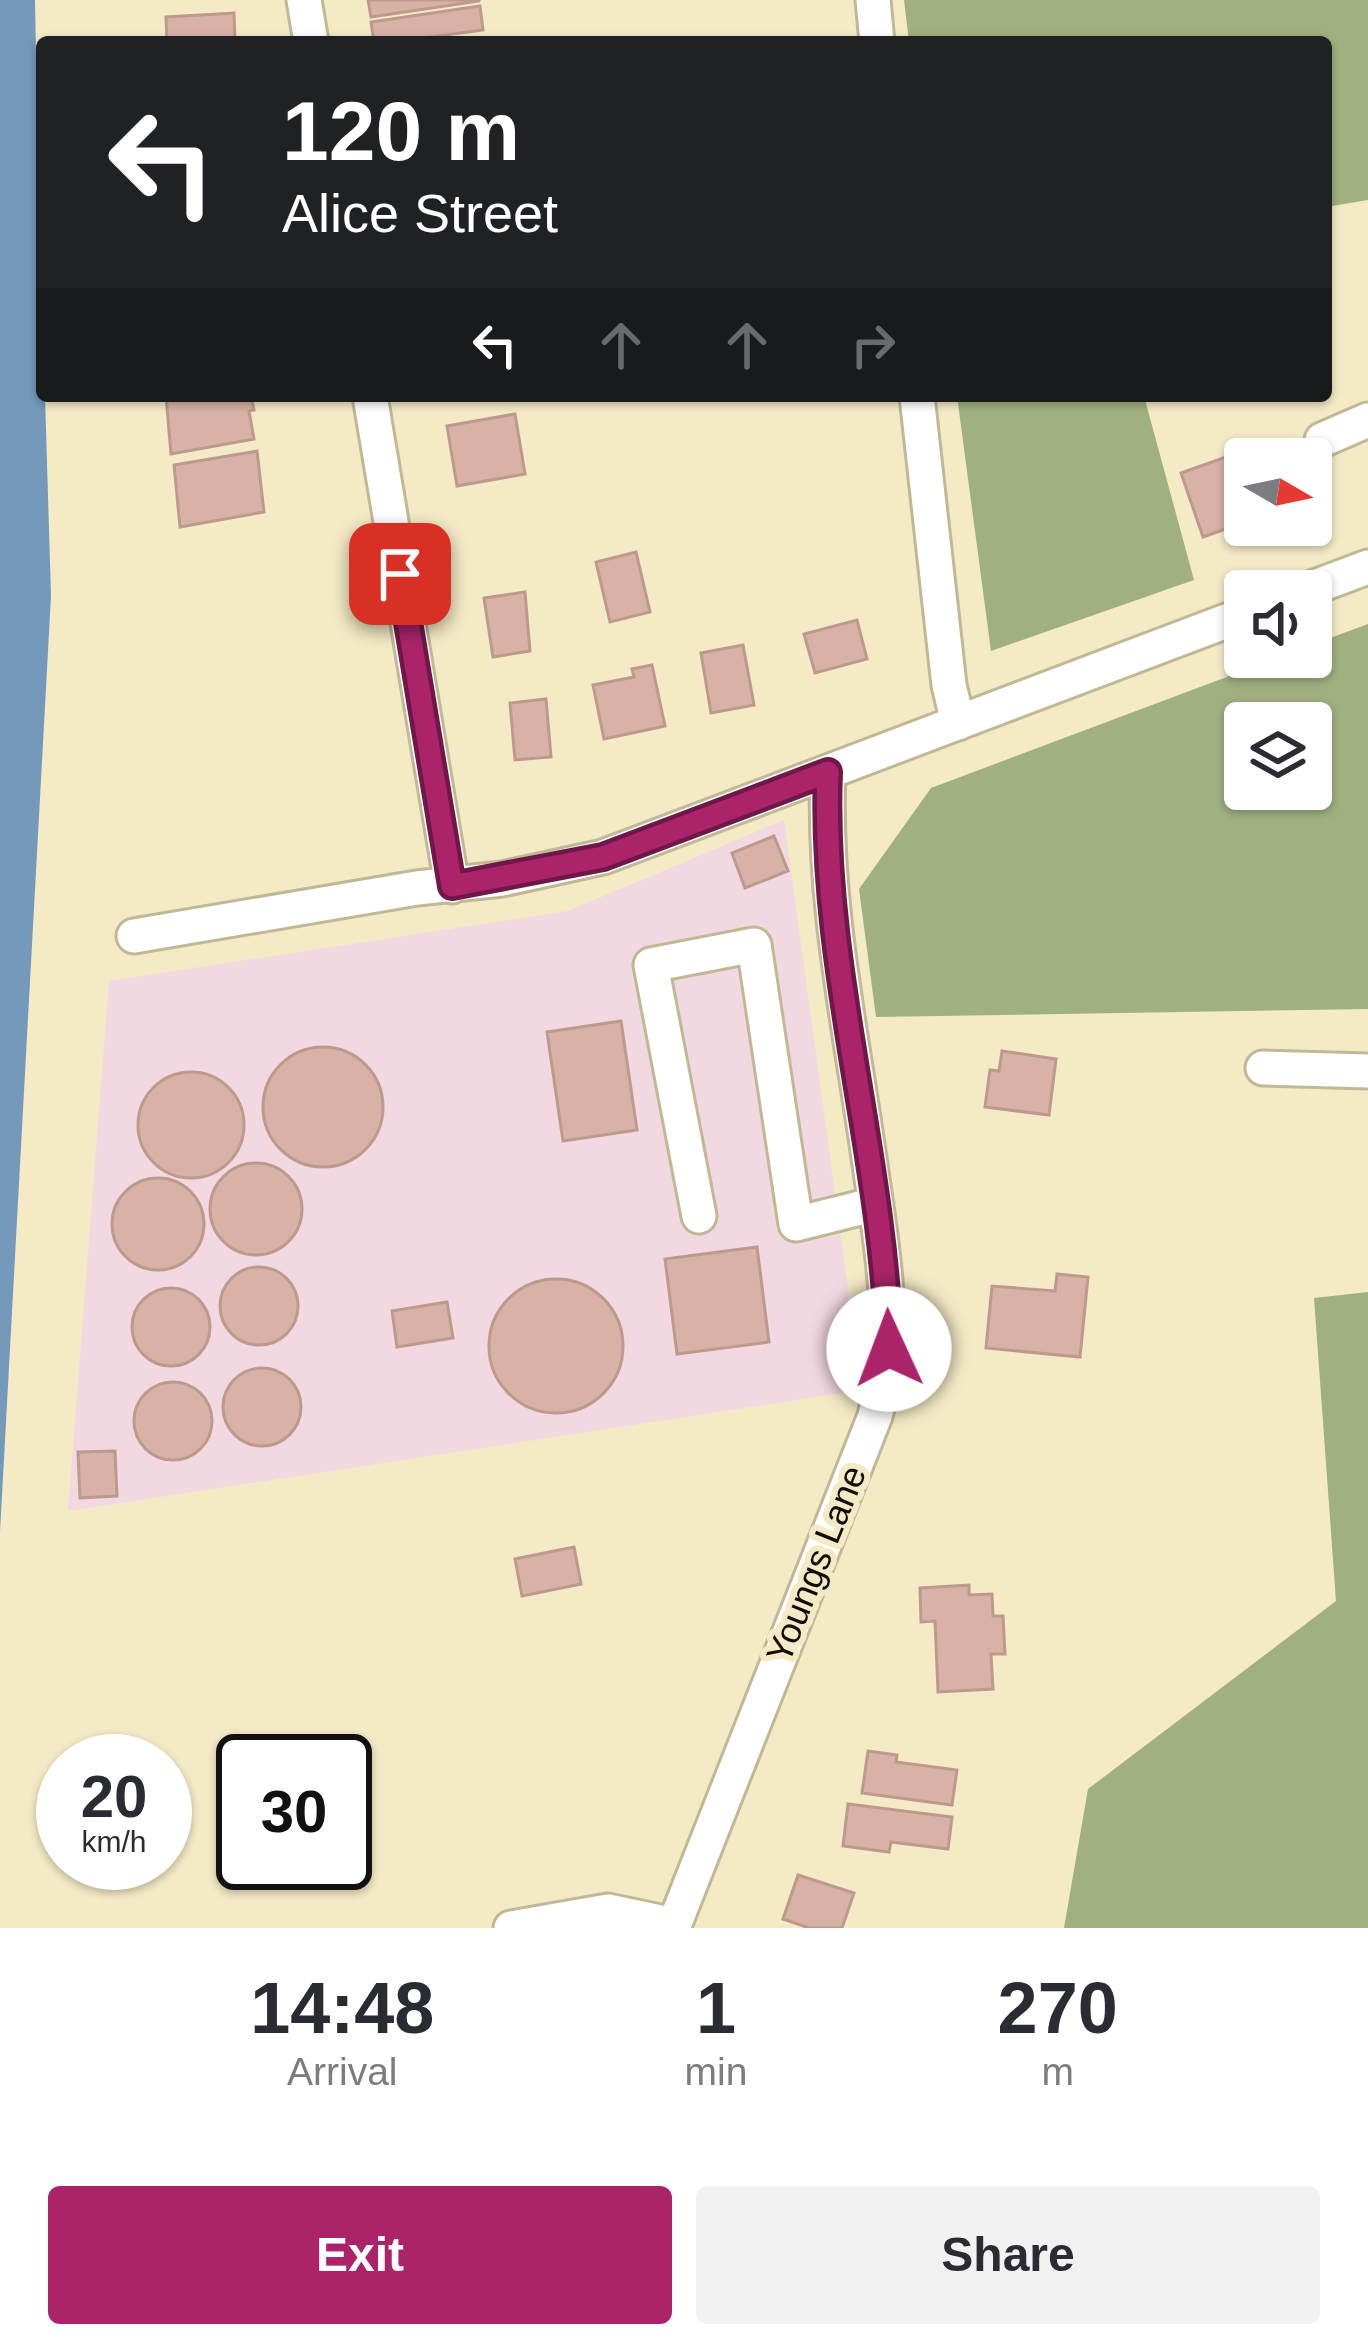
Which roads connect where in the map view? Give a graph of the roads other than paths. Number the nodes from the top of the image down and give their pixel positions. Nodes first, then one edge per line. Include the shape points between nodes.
1 (304, 0) edge
2 (873, 0) edge
3 (310, 36) edge
4 (877, 36) edge
5 (371, 402) edge
6 (918, 402) edge
7 (1368, 420) edge
8 (1327, 438) edge
9 (1368, 567) edge
10 (1332, 580) edge
11 (1224, 622) edge
12 (958, 723) junction
13 (828, 772) junction
14 (452, 886) junction
15 (134, 936) dead end
16 (1263, 1068) dead end
17 (1368, 1071) edge
18 (876, 1204) junction
19 (699, 1216) dead end
20 (674, 1927) edge
21 (516, 1928) edge

1 - 3 street
2 - 4 street
5 - 14 street
6 - 12 street
7 - 8 street
9 - 10 street
11 - 12 street
12 - 13 street
13 - 14 street via 603,857
13 - 18 street, Youngs Lane via 831,891
14 - 15 street
16 - 17 street
18 - 19 street via 796,1224 754,945 651,965
18 - 20 street, Youngs Lane via 888,1312 875,1416
20 - 21 street via 608,1911

